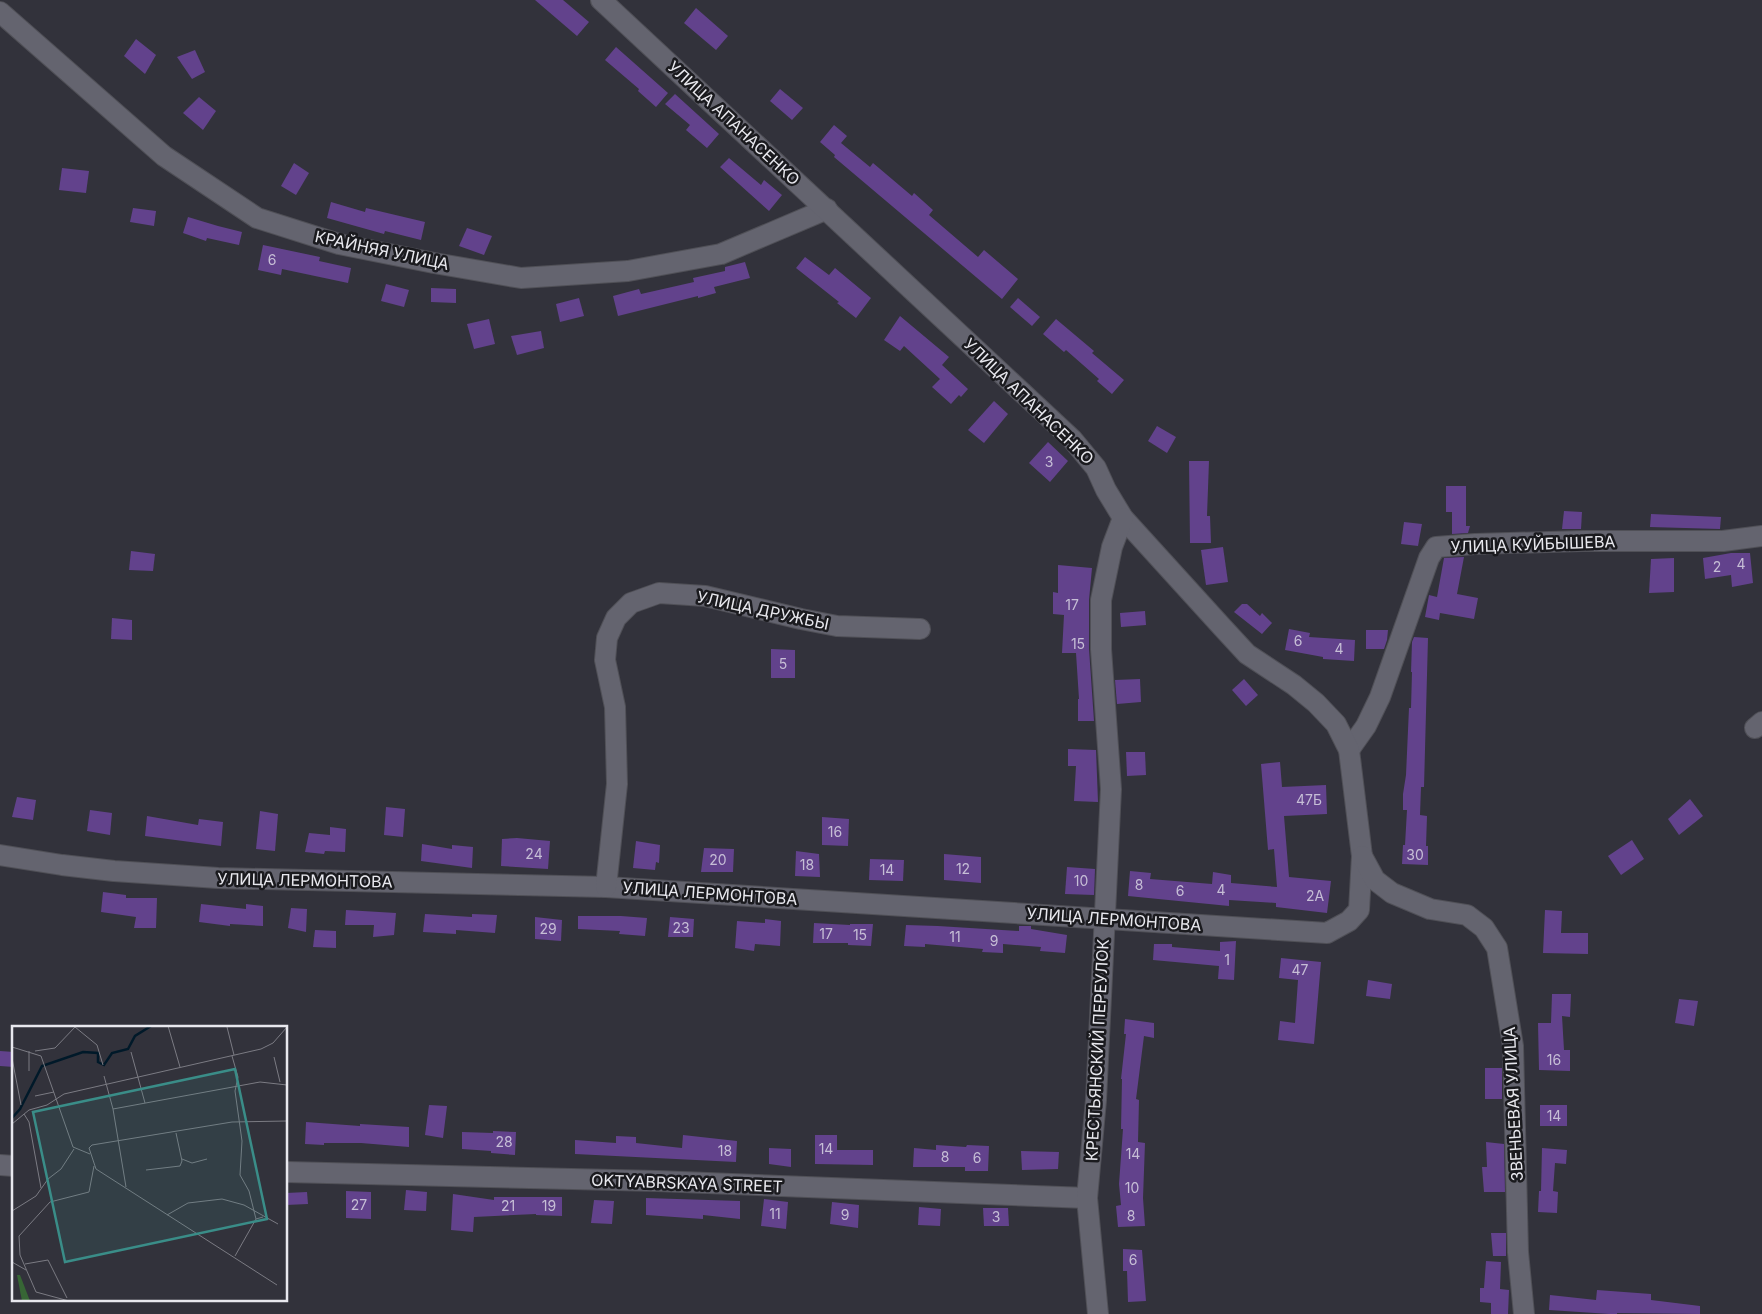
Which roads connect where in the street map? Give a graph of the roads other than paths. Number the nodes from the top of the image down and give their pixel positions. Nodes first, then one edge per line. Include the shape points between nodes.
1 (601, 0) edge
2 (0, 12) edge
3 (827, 209) junction
4 (1123, 518) junction
5 (1762, 536) edge
6 (920, 630) dead end
7 (1349, 750) junction
8 (0, 855) edge
9 (1362, 856) junction
10 (606, 887) junction
11 (1105, 918) junction
12 (288, 1172) edge
13 (1087, 1198) junction
14 (1098, 1314) edge
15 (1524, 1314) edge

1 - 3 street, УЛИЦА АПАНАСЕНКО
2 - 3 street, КРАЙНЯЯ УЛИЦА via 164,156 257,218 339,244 520,278 628,271 720,254
3 - 4 street, УЛИЦА АПАНАСЕНКО via 1072,439 1096,468
4 - 7 street, УЛИЦА АПАНАСЕНКО via 1247,654 1316,703 1336,724
4 - 11 street, КРЕСТЬЯНСКИЙ ПЕРЕУЛОК via 1112,547 1101,600 1101,649 1111,789
5 - 7 street, УЛИЦА КУЙБЫШЕВА via 1723,541 1583,541 1436,547 1429,558 1380,697 1366,726
6 - 10 street, УЛИЦА ДРУЖБЫ via 837,626 705,596 659,593 631,603 616,618 606,638 605,660 615,707 617,784
7 - 9 street, УЛИЦА АПАНАСЕНКО
8 - 10 street, УЛИЦА ЛЕРМОНТОВА via 114,871 218,878
9 - 11 street, УЛИЦА ЛЕРМОНТОВА via 1358,910 1349,921 1326,933
9 - 15 street, ЗВЕНЬЕВАЯ УЛИЦА via 1375,880 1392,893 1430,909 1467,915 1484,928 1497,948 1514,1046 1518,1252
10 - 11 street, УЛИЦА ЛЕРМОНТОВА
11 - 13 street, КРЕСТЬЯНСКИЙ ПЕРЕУЛОК via 1096,1100
12 - 13 street, OKTYABRSKAYA STREET via 657,1181
13 - 14 street, КРЕСТЬЯНСКИЙ ПЕРЕУЛОК

